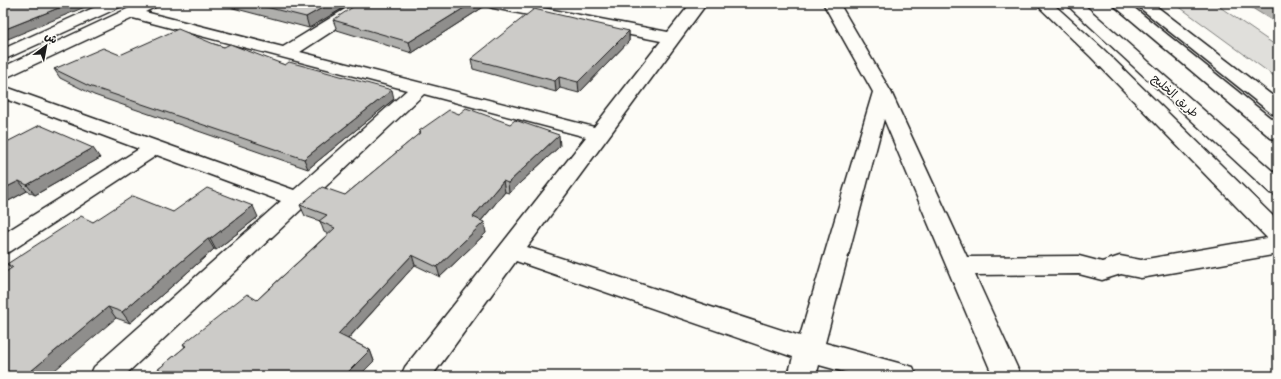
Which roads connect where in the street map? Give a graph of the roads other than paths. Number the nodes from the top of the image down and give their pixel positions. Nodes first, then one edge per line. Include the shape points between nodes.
1 (116, 3) edge
2 (152, 3) edge
3 (366, 3) edge
4 (493, 3) edge
5 (698, 3) edge
6 (831, 3) edge
7 (1043, 3) edge
8 (1074, 3) edge
9 (1119, 3) edge
10 (1142, 3) edge
11 (529, 6) edge
12 (131, 13) junction
13 (672, 38) junction
14 (286, 53) junction
15 (3, 55) edge
16 (3, 74) edge
17 (420, 88) junction
18 (3, 92) edge
19 (882, 92) junction
20 (1278, 110) edge
21 (599, 134) junction
22 (1278, 134) edge
23 (156, 146) junction
24 (1278, 188) edge
25 (298, 199) junction
26 (1278, 235) edge
27 (3, 244) edge
28 (1278, 245) edge
29 (510, 250) junction
30 (958, 266) junction
31 (810, 350) junction
32 (104, 376) edge
33 (415, 376) edge
34 (802, 376) edge
35 (903, 376) edge
36 (1006, 376) edge

1 - 15 street
2 - 12 street
3 - 14 street
4 - 11 street
5 - 13 street
6 - 19 street
7 - 26 street via 1097,53
8 - 24 street, طريق الخليج
9 - 22 street
10 - 20 street
11 - 13 street
12 - 14 street
12 - 16 street
13 - 21 street
14 - 17 street
17 - 21 street
17 - 25 street
18 - 23 street
19 - 30 street
19 - 31 street
21 - 29 street
23 - 25 street
23 - 27 street
25 - 32 street
28 - 30 street via 1141,269 1120,265 1102,271 1079,266
29 - 31 street
29 - 33 street
30 - 36 street
31 - 34 street
31 - 35 street

